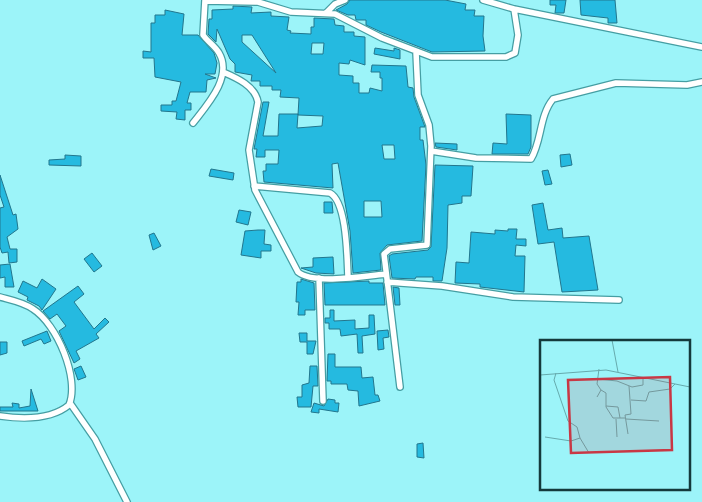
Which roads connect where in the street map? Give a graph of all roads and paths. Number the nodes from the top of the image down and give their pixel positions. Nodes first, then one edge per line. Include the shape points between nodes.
1 (205, 0) edge
2 (345, 0) edge
3 (483, 0) edge
4 (514, 10) junction
5 (326, 12) junction
6 (702, 46) edge
7 (416, 52) junction
8 (223, 72) junction
9 (702, 82) edge
10 (193, 123) dead end
11 (431, 151) junction
12 (254, 186) junction
13 (386, 274) junction
14 (348, 277) junction
15 (318, 278) junction
16 (387, 282) junction
17 (0, 297) edge
18 (619, 300) dead end
19 (400, 387) dead end
20 (323, 401) dead end
21 (70, 403) junction
22 (0, 416) edge
23 (127, 502) edge

1 - 5 street via 258,2 291,12
1 - 8 street via 203,35 220,54
2 - 5 street
3 - 4 street
4 - 6 street
4 - 7 street via 515,53 442,58
5 - 7 street via 344,17
7 - 11 street via 418,95 429,125
8 - 10 street via 221,81
8 - 12 street via 240,80 258,100 249,150
9 - 11 street via 687,85 616,83 552,99 531,160 490,159
11 - 13 street via 427,246 387,250 384,254
12 - 14 street via 330,193 338,198
12 - 15 street via 298,272
13 - 14 street
13 - 16 street
14 - 15 street
15 - 20 street
16 - 18 street via 442,286 513,297
16 - 19 street
17 - 21 street via 33,309 48,324 64,352 72,389
21 - 22 street via 64,409 49,414 19,418
21 - 23 street via 95,439

